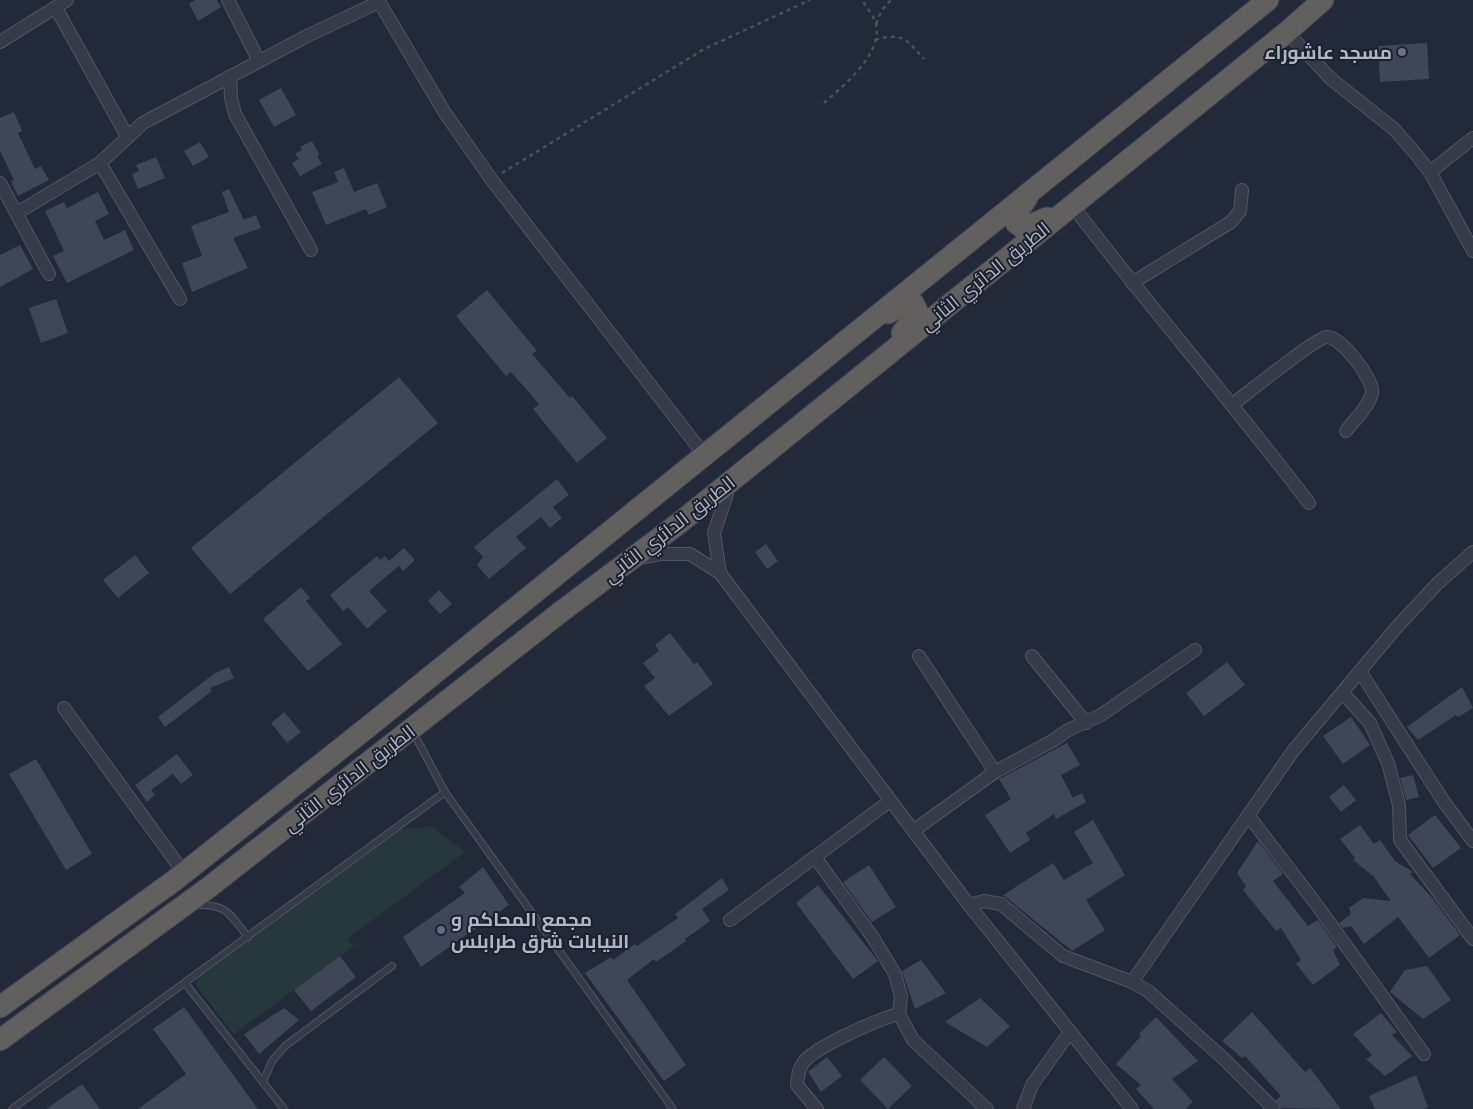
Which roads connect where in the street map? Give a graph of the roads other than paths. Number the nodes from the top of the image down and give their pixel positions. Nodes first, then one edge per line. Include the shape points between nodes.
1 (67, 0) edge
2 (228, 0) edge
3 (1268, 0) edge
4 (1323, 0) edge
5 (378, 1) edge
6 (56, 8) junction
7 (1286, 32) junction
8 (0, 42) edge
9 (259, 61) junction
10 (230, 76) junction
11 (127, 136) junction
12 (1473, 138) edge
13 (100, 163) junction
14 (1430, 172) junction
15 (0, 182) edge
16 (1038, 186) junction
17 (1242, 190) dead end
18 (1072, 205) junction
19 (17, 213) junction
20 (310, 250) dead end
21 (1473, 251) edge
22 (50, 274) dead end
23 (1132, 283) junction
24 (180, 299) dead end
25 (860, 328) junction
26 (1233, 404) junction
27 (1346, 430) dead end
28 (705, 456) junction
29 (732, 481) junction
30 (1309, 503) dead end
31 (1473, 552) edge
32 (632, 559) junction
33 (720, 573) junction
34 (1195, 650) dead end
35 (919, 656) dead end
36 (1032, 656) dead end
37 (1361, 673) junction
38 (1344, 693) junction
39 (64, 708) dead end
40 (1086, 723) junction
41 (411, 729) junction
42 (995, 772) junction
43 (445, 792) junction
44 (890, 801) junction
45 (1248, 815) junction
46 (913, 831) junction
47 (1473, 841) edge
48 (815, 857) junction
49 (184, 873) junction
50 (969, 905) junction
51 (184, 906) junction
52 (730, 920) dead end
53 (248, 937) junction
54 (1473, 939) edge
55 (392, 966) dead end
56 (1132, 982) junction
57 (185, 983) junction
58 (0, 1007) edge
59 (899, 1014) junction
60 (1070, 1032) junction
61 (0, 1040) edge
62 (1424, 1054) dead end
63 (263, 1082) junction
64 (12, 1109) edge
65 (284, 1109) edge
66 (673, 1109) edge
67 (817, 1109) edge
68 (988, 1109) edge
69 (1023, 1109) edge
70 (1132, 1109) edge
71 (1274, 1109) edge

1 - 6 street
2 - 9 street
3 - 16 highway, الطريق الدائري الثاني
4 - 7 highway, الطريق الدائري الثاني
5 - 9 street
5 - 28 street via 445,113 491,179
6 - 8 street
6 - 11 street
7 - 14 street via 1331,79 1394,129
7 - 18 highway, الطريق الدائري الثاني
9 - 10 street
10 - 11 street via 143,123
10 - 20 street via 235,114
11 - 13 street
12 - 14 street
13 - 19 street
13 - 24 street
14 - 21 street
15 - 19 street
16 - 18 highway via 1014,217 1023,228
16 - 25 highway, الطريق الدائري الثاني
17 - 23 street via 1240,211 1231,222
18 - 23 street
18 - 29 highway, الطريق الدائري الثاني
19 - 22 street
23 - 26 street
25 - 28 highway, الطريق الدائري الثاني
25 - 29 highway via 903,305 914,304 918,313 908,328
26 - 27 street via 1325,337 1332,338 1366,373 1372,388 1367,404
26 - 30 street
28 - 49 highway, الطريق الدائري الثاني
29 - 32 highway, الطريق الدائري الثاني
29 - 33 street via 714,533
31 - 37 street via 1437,584 1396,628
32 - 33 street via 690,554
32 - 41 highway, الطريق الدائري الثاني
33 - 44 street
34 - 40 street
35 - 42 street
36 - 40 street
37 - 38 street
37 - 47 street
38 - 45 street via 1293,751
38 - 54 street via 1370,723 1388,763 1399,805 1400,840
39 - 49 street
40 - 42 street
41 - 43 lane
41 - 51 highway, الطريق الدائري الثاني
42 - 46 street
43 - 53 lane
43 - 66 lane
44 - 46 street
44 - 48 street
45 - 56 street
45 - 62 street
46 - 50 street
48 - 52 street
48 - 59 street via 895,974 901,996
49 - 58 highway, الطريق الدائري الثاني
50 - 56 street via 984,901 1001,904 1063,956
50 - 60 street
51 - 53 lane via 215,904 229,913
51 - 61 highway, الطريق الدائري الثاني
53 - 57 lane
55 - 63 lane via 285,1046 272,1061
56 - 71 street via 1148,991 1217,1052
57 - 63 lane
57 - 64 lane
59 - 67 street via 858,1029 812,1054 803,1063 798,1072 798,1085
59 - 68 street via 913,1040
60 - 69 street via 1032,1085
60 - 70 street
63 - 65 lane

